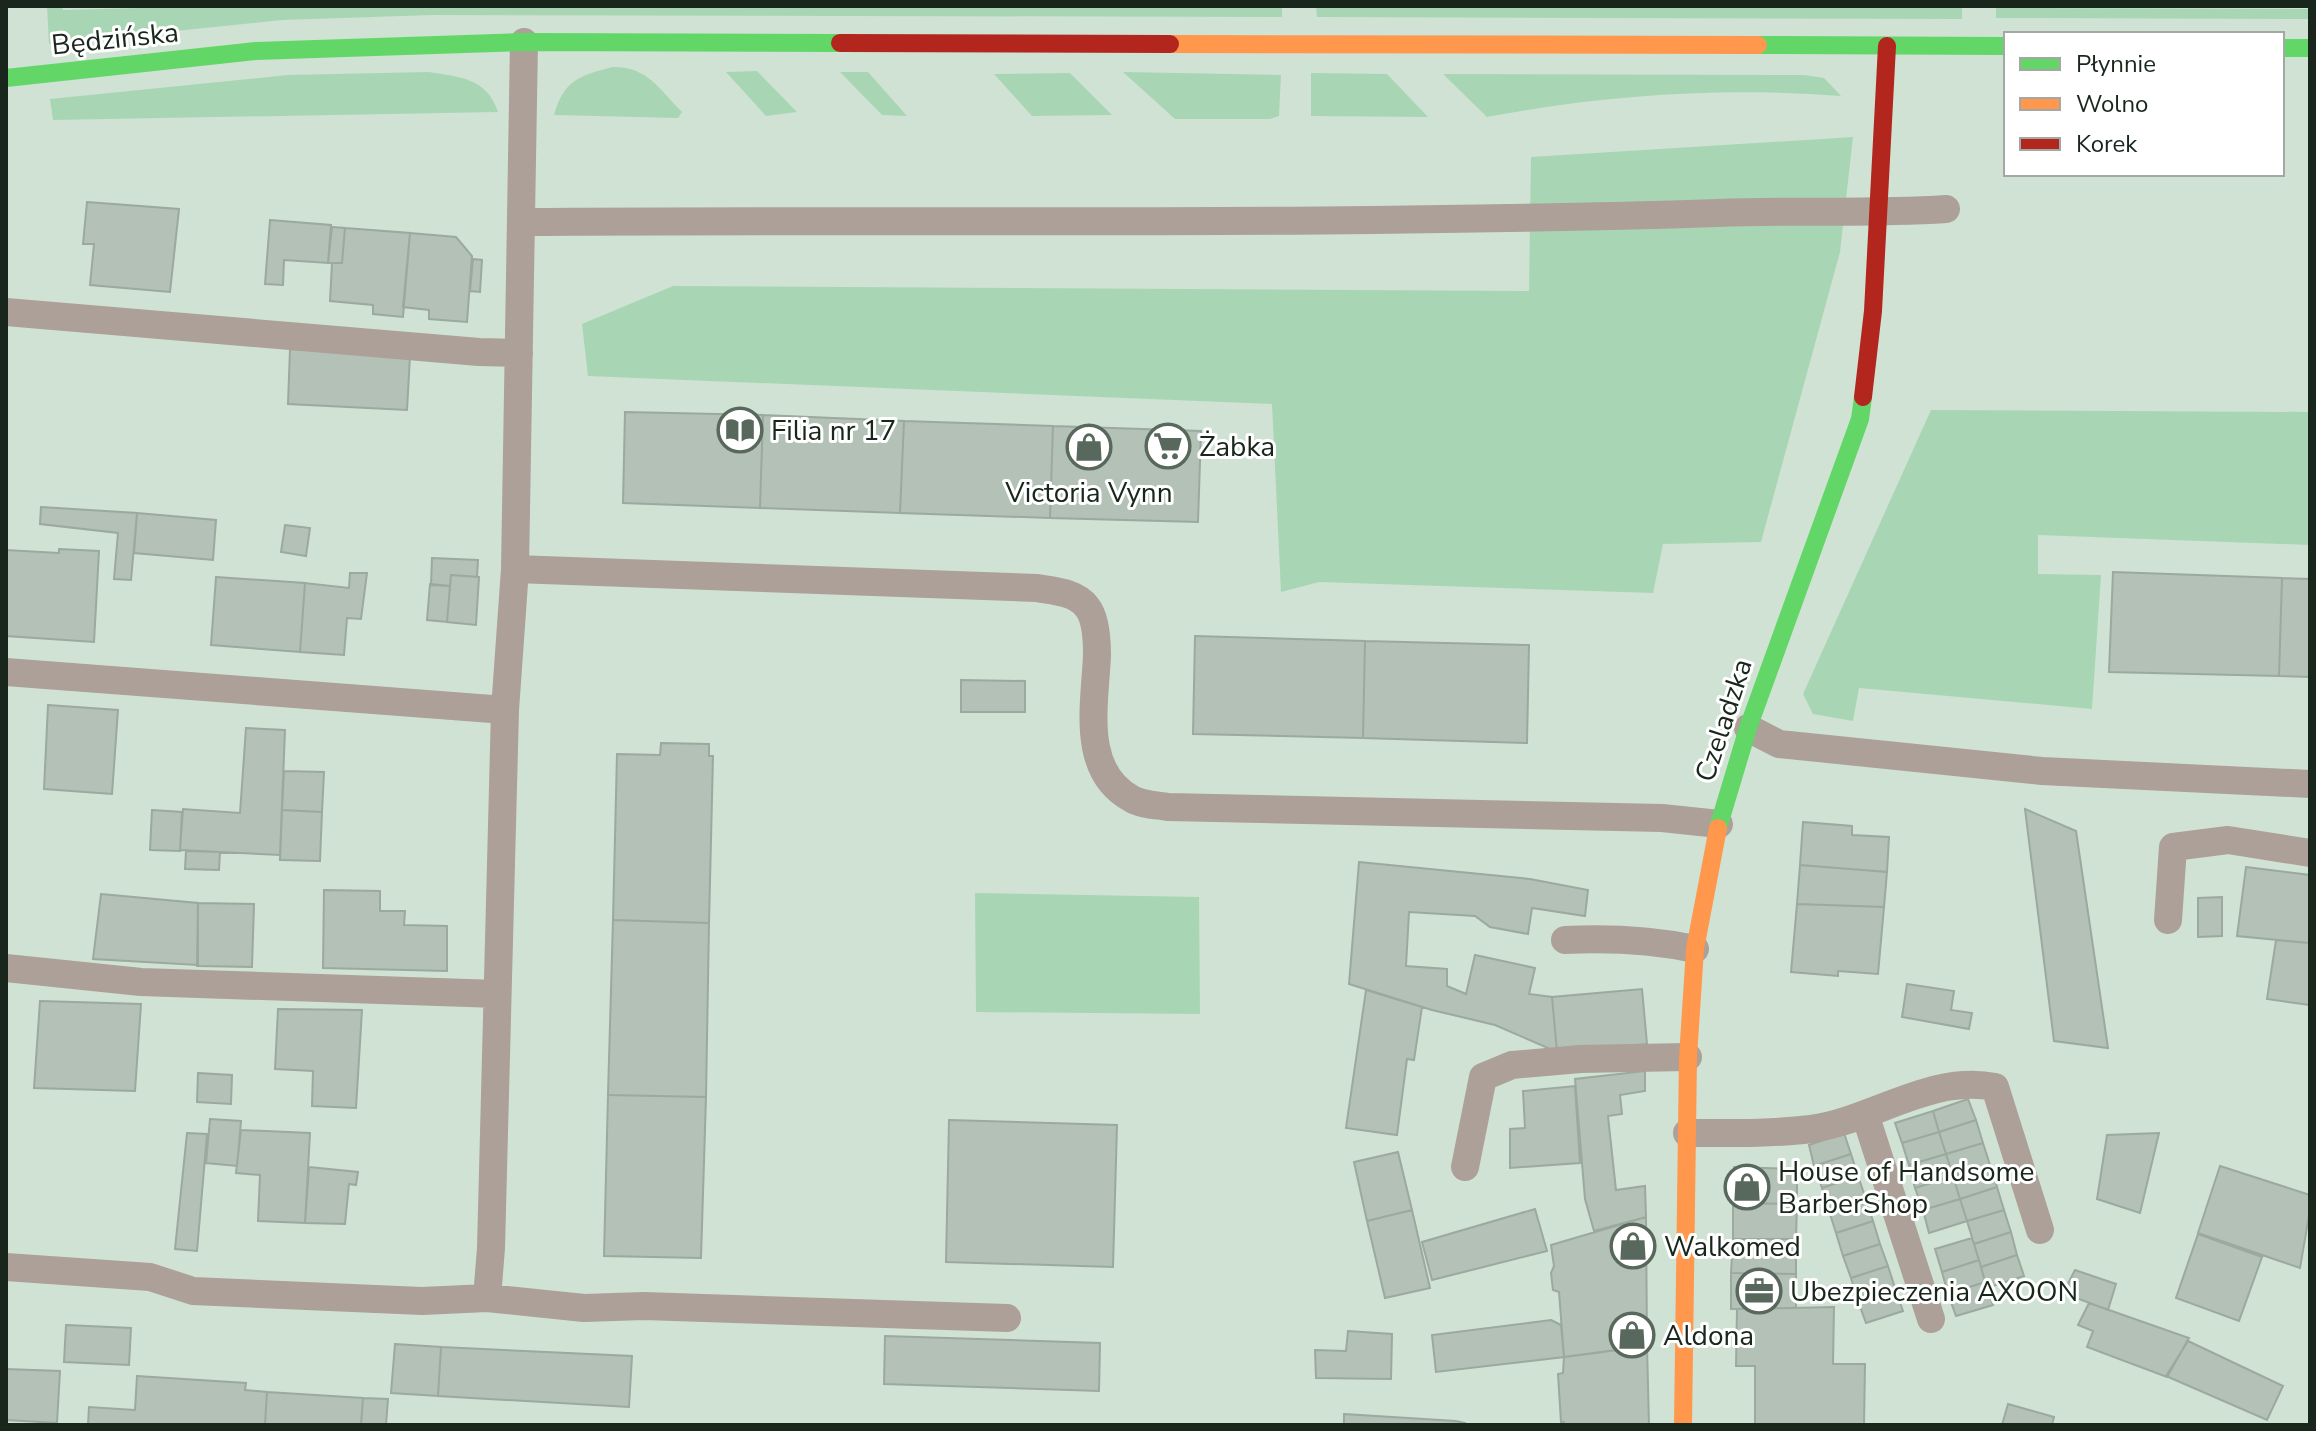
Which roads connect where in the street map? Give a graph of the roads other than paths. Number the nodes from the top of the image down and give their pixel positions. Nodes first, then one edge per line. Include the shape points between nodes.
1 (524, 42) junction
2 (1887, 46) junction
3 (2004, 46) edge
4 (2284, 48) edge
5 (2310, 48) edge
6 (6, 78) edge
7 (1946, 209) dead end
8 (1879, 213) junction
9 (523, 222) junction
10 (6, 312) edge
11 (519, 353) junction
12 (515, 569) junction
13 (6, 672) edge
14 (505, 710) junction
15 (1748, 728) junction
16 (2310, 784) edge
17 (1719, 824) junction
18 (2310, 853) edge
19 (2168, 920) dead end
20 (1565, 940) dead end
21 (1695, 949) junction
22 (6, 968) edge
23 (497, 994) junction
24 (1688, 1057) junction
25 (1865, 1114) junction
26 (1687, 1133) junction
27 (1465, 1167) dead end
28 (2040, 1230) dead end
29 (6, 1267) edge
30 (487, 1298) junction
31 (1007, 1318) dead end
32 (1931, 1319) dead end
33 (1683, 1425) edge

1 - 2 street, Będzińska
1 - 6 street, Będzińska via 256,51
1 - 9 lane
2 - 3 street, Będzińska
2 - 8 street, Czeladzka
4 - 5 street
7 - 8 lane
8 - 9 lane via 1786,210 1510,220
8 - 15 street, Czeladzka via 1860,419
9 - 11 lane
10 - 11 lane
11 - 12 lane
12 - 14 lane
12 - 17 lane via 1065,592 1088,607 1097,639 1094,735 1099,765 1113,786 1135,801 1168,807 1662,818
13 - 14 lane
14 - 23 lane
15 - 16 lane via 1779,744 2042,771
15 - 17 street, Czeladzka
17 - 21 street, Czeladzka
18 - 19 lane via 2228,840 2173,847
20 - 21 lane via 1610,938
21 - 24 street, Czeladzka
22 - 23 lane via 141,982
23 - 30 lane
24 - 26 street, Czeladzka
24 - 27 lane via 1512,1065 1483,1077
25 - 26 lane via 1812,1129
25 - 28 lane via 1934,1089 1974,1083 1995,1087
25 - 32 lane
26 - 33 street, Czeladzka
29 - 30 lane via 150,1277 193,1291 422,1301
30 - 31 lane via 584,1308

